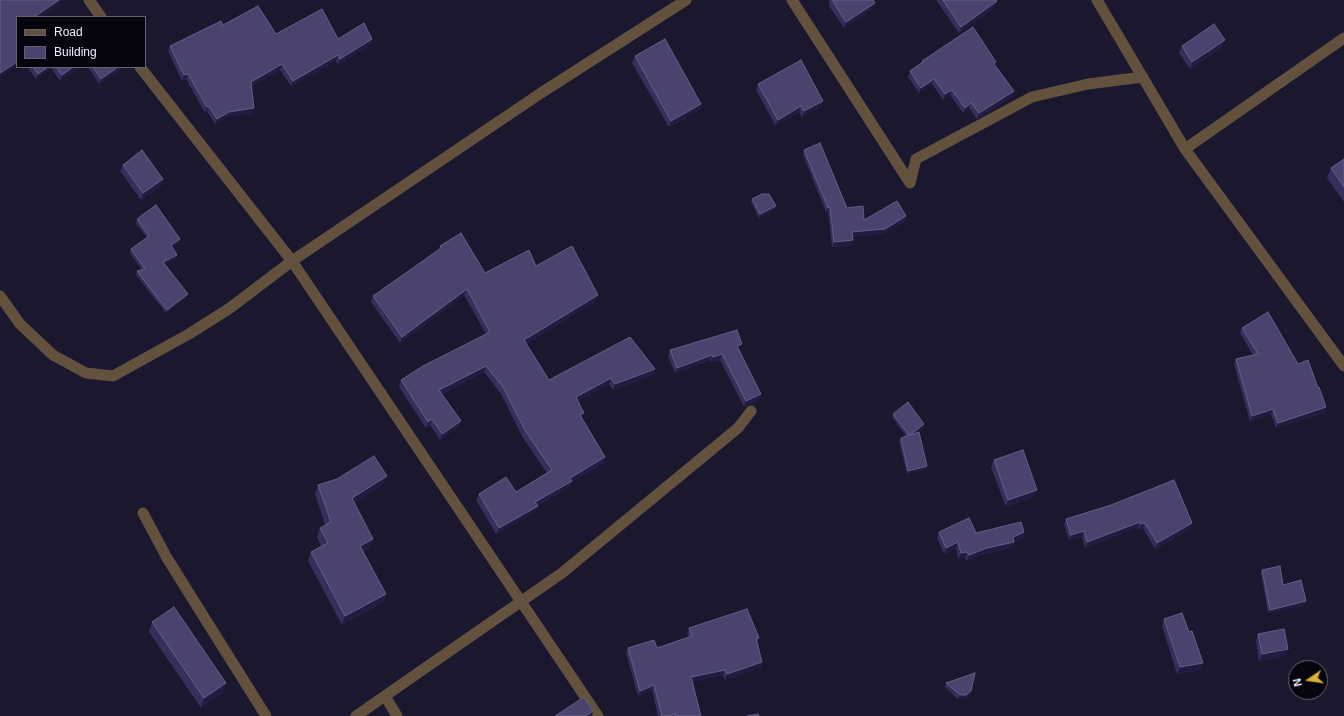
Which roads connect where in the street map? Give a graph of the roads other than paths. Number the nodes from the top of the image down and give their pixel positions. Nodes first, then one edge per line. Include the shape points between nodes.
1 (89, 0) edge
2 (686, 0) edge
3 (792, 0) edge
4 (1097, 0) edge
5 (100, 16) edge
6 (1344, 38) edge
7 (141, 68) edge
8 (1143, 77) junction
9 (1185, 149) junction
10 (292, 260) junction
11 (0, 296) edge
12 (1344, 366) edge
13 (751, 411) dead end
14 (144, 513) dead end
15 (521, 601) junction
16 (385, 696) junction
17 (266, 716) edge
18 (356, 716) edge
19 (397, 716) edge
20 (598, 716) edge

1 - 5 street
2 - 10 street via 541,93
3 - 8 street via 910,183 916,159 1032,97 1088,84
4 - 8 street
6 - 9 street
7 - 10 street
8 - 9 street
9 - 12 street
10 - 11 street via 230,308 113,376 86,373 53,355 20,324
10 - 15 street
13 - 15 street via 738,428 598,545
14 - 17 street via 167,558
15 - 16 street
15 - 20 street
16 - 18 street
16 - 19 street

